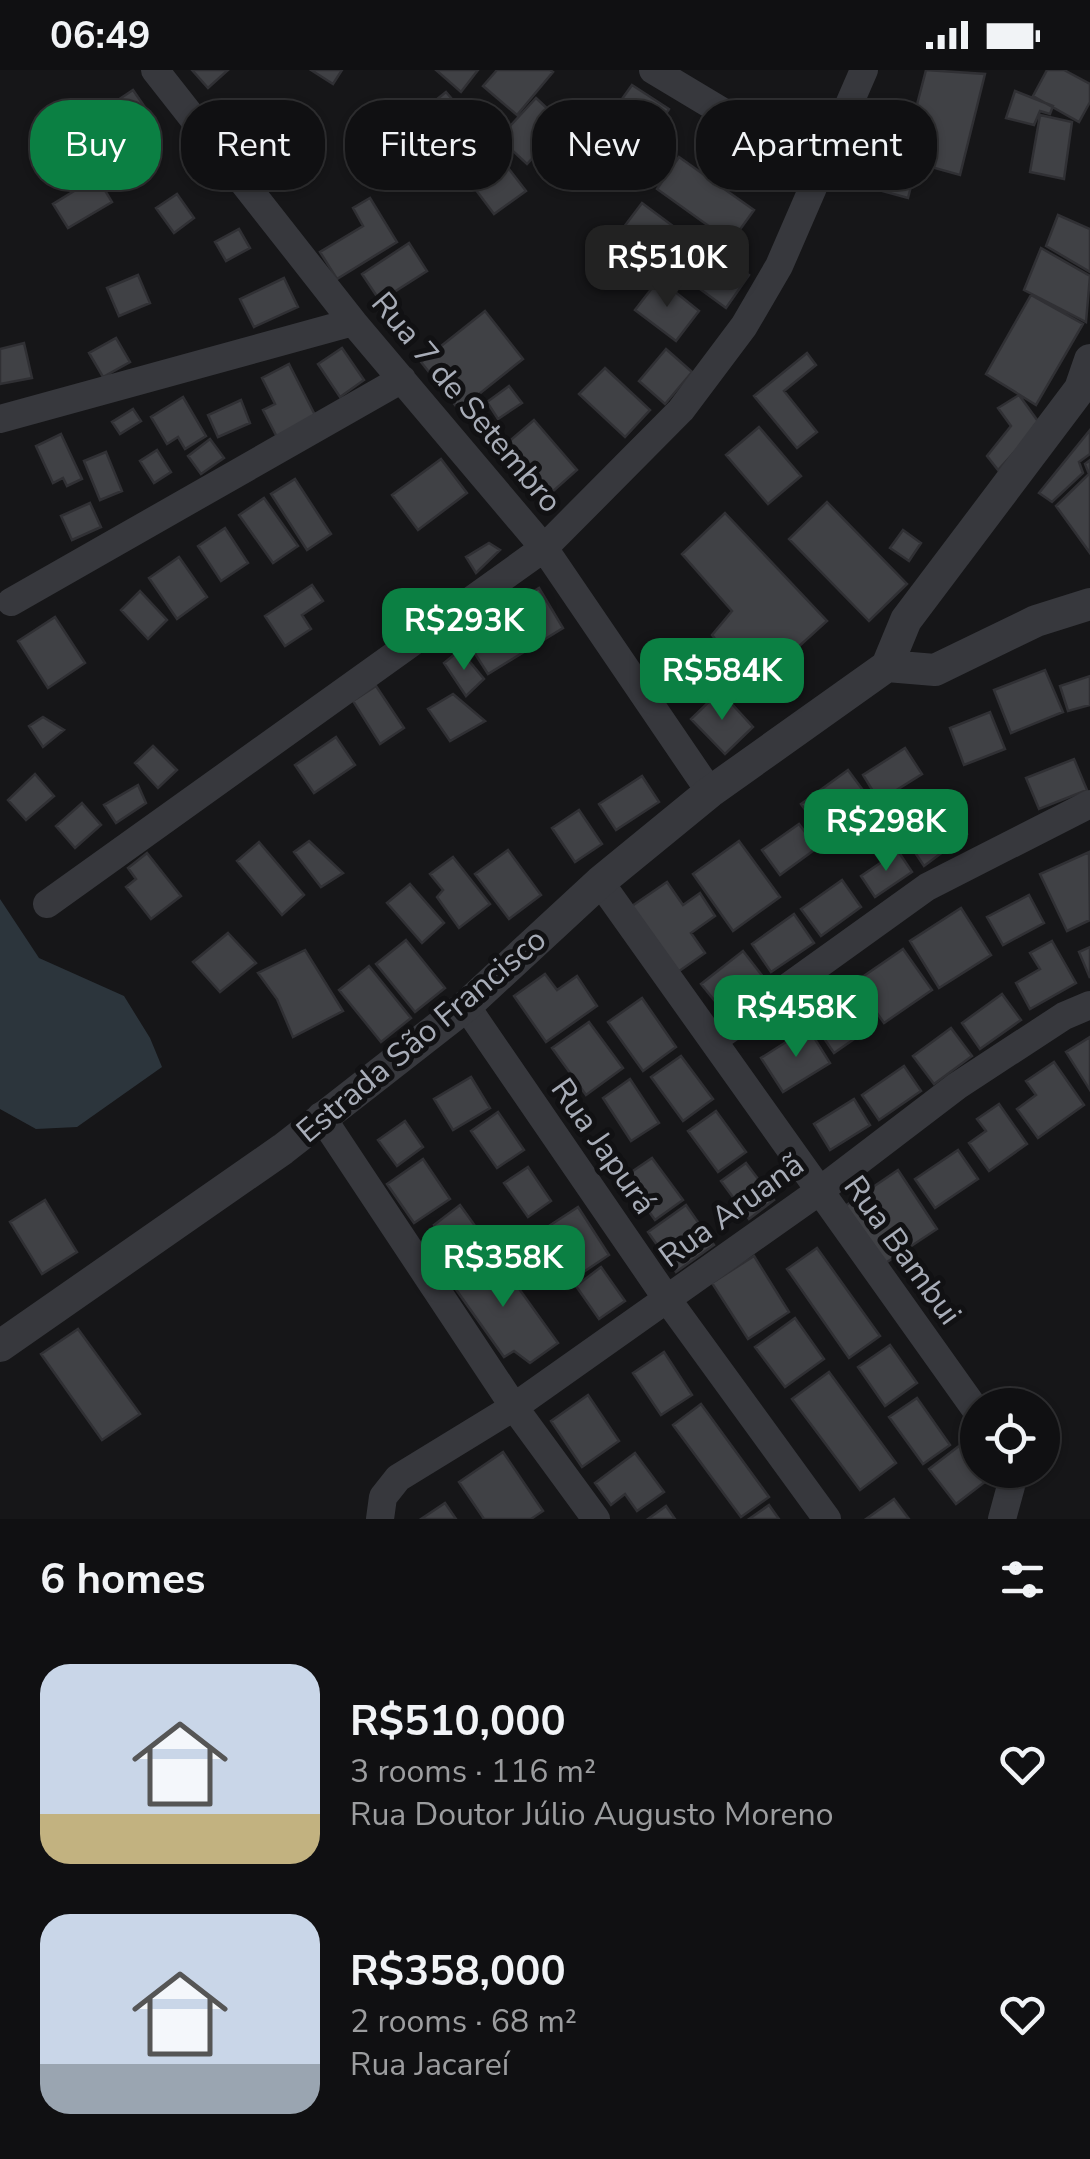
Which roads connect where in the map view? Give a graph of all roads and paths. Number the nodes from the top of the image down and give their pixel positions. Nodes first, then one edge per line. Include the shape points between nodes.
1 (155, 70) edge
2 (654, 70) edge
3 (864, 70) edge
4 (704, 100) edge
5 (852, 100) edge
6 (814, 190) edge
7 (352, 322) junction
8 (1090, 360) edge
9 (402, 379) junction
10 (0, 420) edge
11 (544, 548) junction
12 (11, 602) dead end
13 (1090, 604) edge
14 (887, 666) junction
15 (710, 792) junction
16 (1090, 804) edge
17 (600, 882) junction
18 (47, 904) dead end
19 (1090, 1005) edge
20 (466, 1006) junction
21 (714, 1040) junction
22 (321, 1116) junction
23 (818, 1192) junction
24 (668, 1299) junction
25 (0, 1346) edge
26 (960, 1388) edge
27 (514, 1407) junction
28 (1010, 1488) edge
29 (380, 1518) edge
30 (596, 1519) edge
31 (827, 1519) edge
32 (1002, 1519) edge

1 - 7 street, Rua 7 de Setembro
2 - 4 street
3 - 5 street
6 - 11 street via 762,296 692,396
7 - 9 street, Rua 7 de Setembro
7 - 10 street
8 - 14 street via 1080,389 906,620
9 - 11 street, Rua 7 de Setembro
9 - 12 street
11 - 15 street, Rua 7 de Setembro
11 - 18 street
13 - 14 street via 1036,621 935,670
14 - 15 street, Estrada São Francisco
15 - 17 street, Estrada São Francisco
16 - 21 street via 928,887
17 - 20 street, Estrada São Francisco
17 - 21 street, Rua Bambui
19 - 23 street, Rua Aruanã via 956,1086
20 - 22 street, Estrada São Francisco
20 - 24 street, Rua Japurá
21 - 23 street, Rua Bambui
22 - 25 street, Estrada São Francisco via 284,1150
22 - 27 street
23 - 24 street, Rua Aruanã
23 - 26 street, Rua Bambui
24 - 27 street, Rua Aruanã
24 - 31 street, Rua Japurá
27 - 29 street, Rua Aruanã via 398,1478 382,1498
27 - 30 street
28 - 32 street

